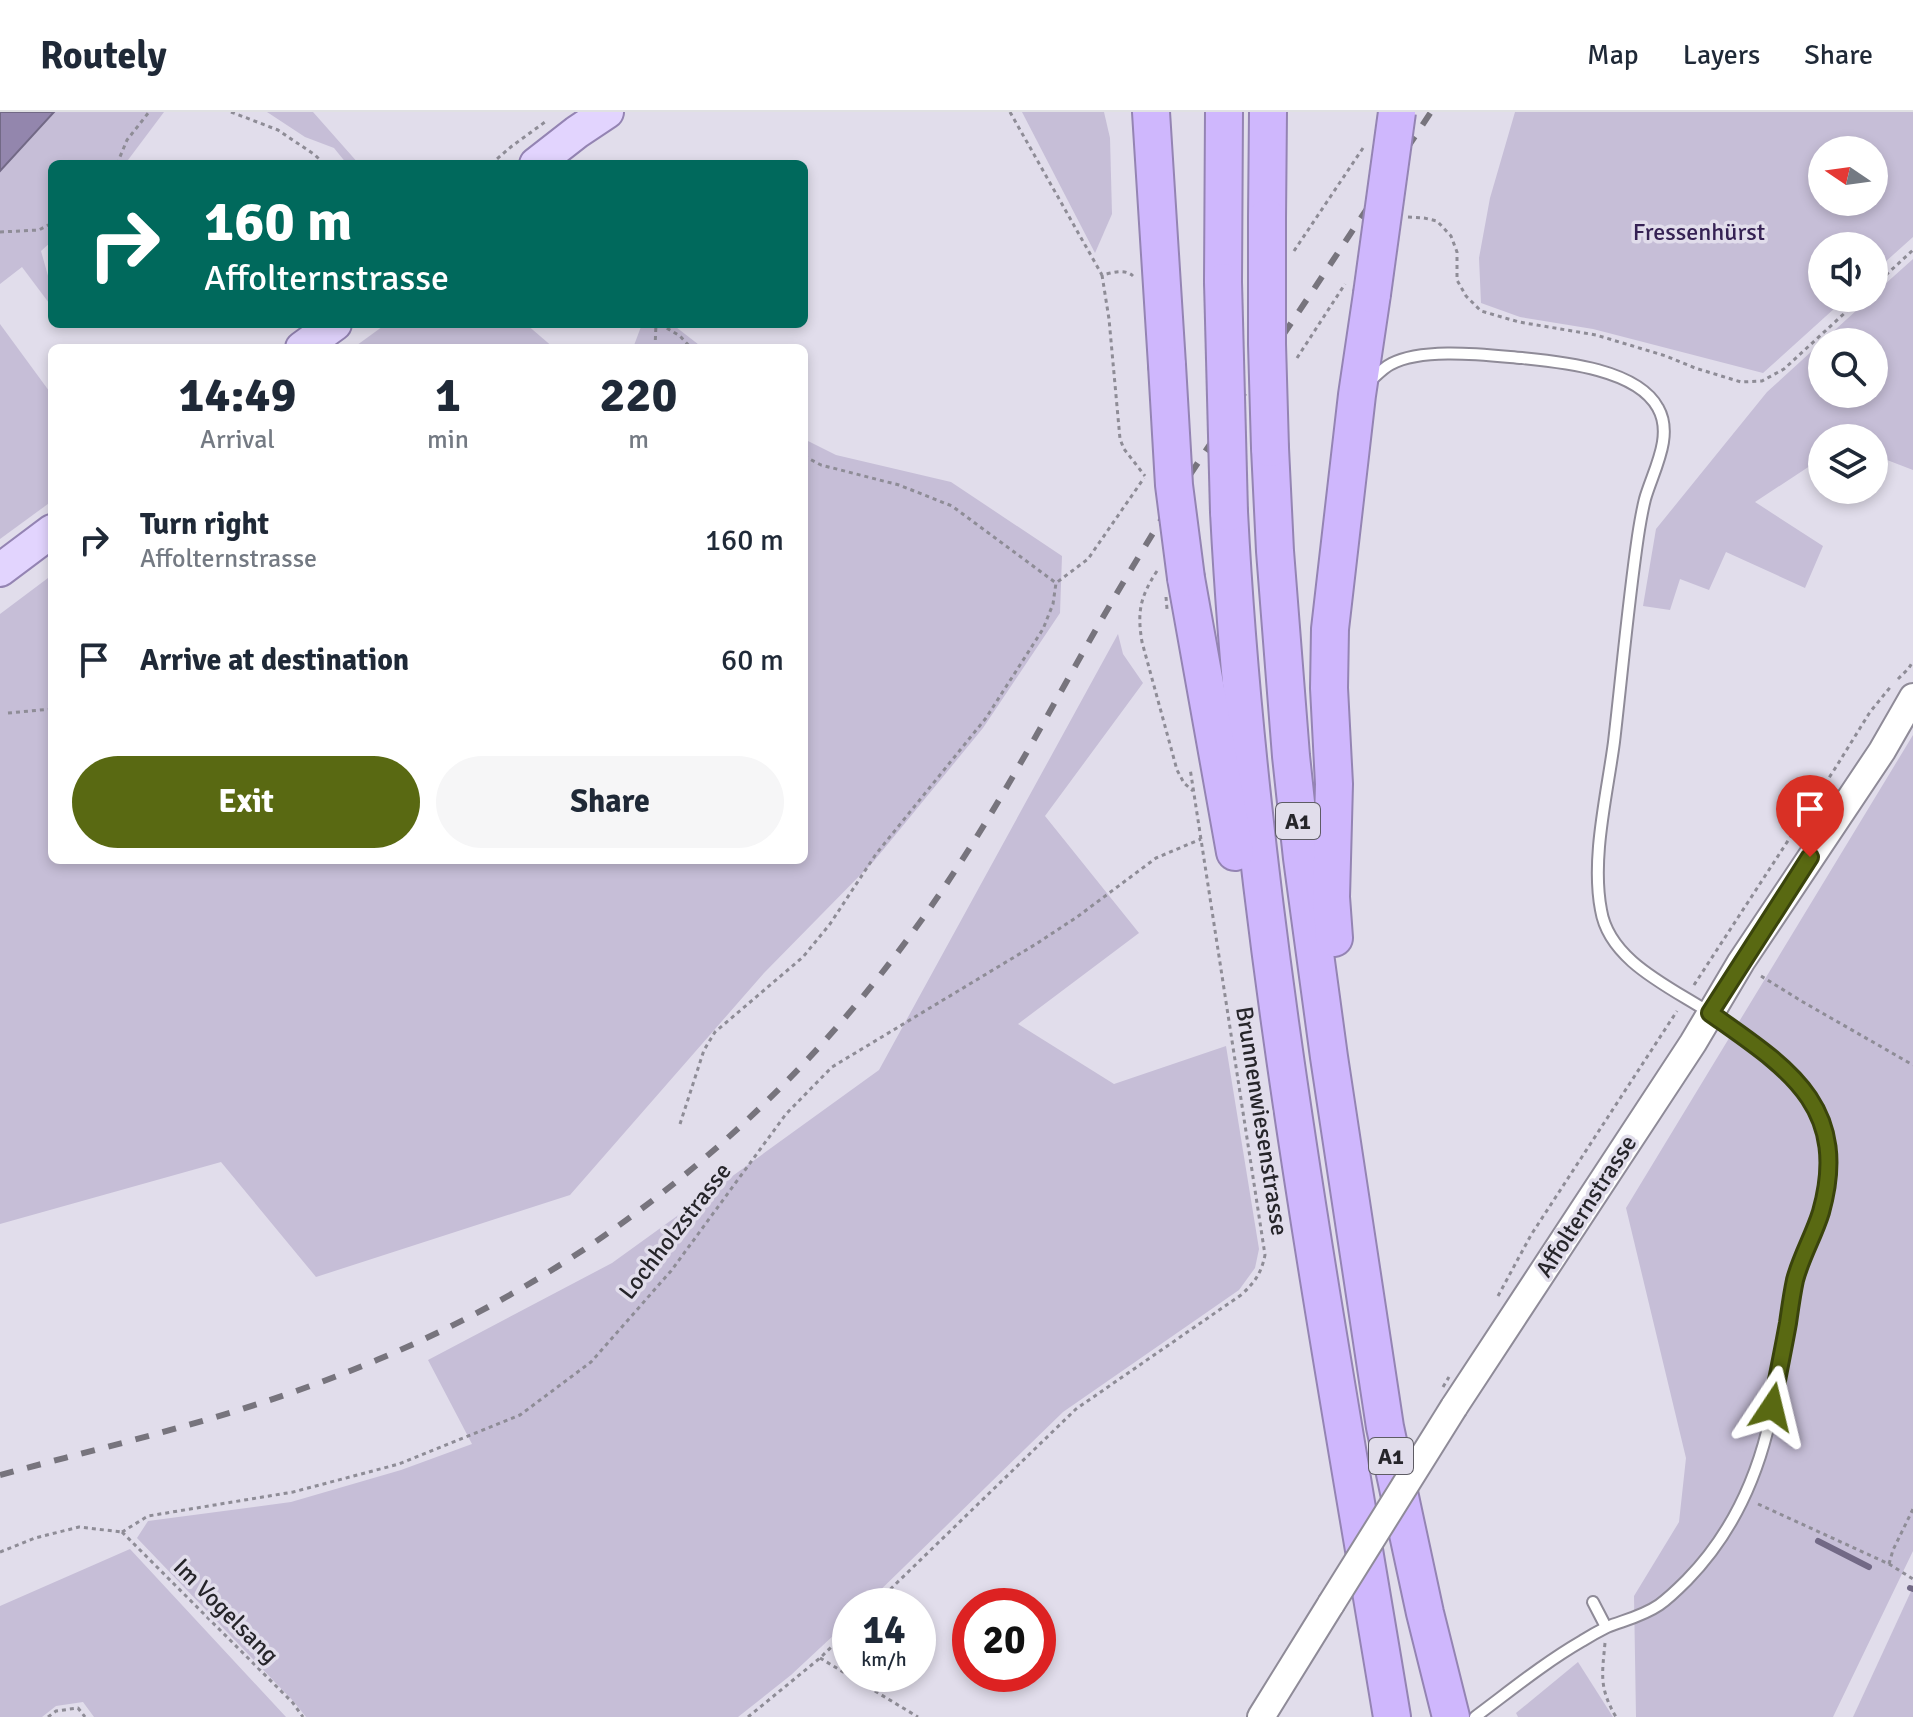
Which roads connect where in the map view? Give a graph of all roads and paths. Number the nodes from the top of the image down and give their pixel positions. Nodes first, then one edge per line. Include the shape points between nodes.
1 (149, 112) edge
2 (231, 112) edge
3 (607, 112) edge
4 (1010, 112) edge
5 (1151, 112) edge
6 (1224, 112) edge
7 (1268, 112) edge
8 (1397, 112) edge
9 (547, 121) dead end
10 (119, 160) edge
11 (320, 160) edge
12 (496, 160) edge
13 (541, 160) edge
14 (1405, 217) dead end
15 (48, 225) edge
16 (0, 232) edge
17 (1913, 250) edge
18 (1888, 273) edge
19 (1102, 275) junction
20 (1138, 280) dead end
21 (1846, 312) edge
22 (330, 328) edge
23 (665, 328) edge
24 (308, 344) edge
25 (687, 344) edge
26 (1357, 395) junction
27 (808, 458) edge
28 (48, 534) edge
29 (0, 570) edge
30 (1056, 583) junction
31 (1913, 661) edge
32 (1913, 697) edge
33 (48, 709) edge
34 (8, 713) dead end
35 (1189, 761) dead end
36 (1201, 839) junction
37 (1741, 962) junction
38 (1272, 972) junction
39 (1685, 998) junction
40 (1710, 1013) junction
41 (1913, 1065) edge
42 (680, 1124) dead end
43 (1349, 1190) junction
44 (1493, 1304) dead end
45 (1745, 1498) junction
46 (1913, 1509) edge
47 (122, 1532) junction
48 (0, 1552) edge
49 (1889, 1564) junction
50 (1913, 1579) edge
51 (892, 1588) edge
52 (1593, 1602) dead end
53 (1606, 1627) junction
54 (832, 1646) edge
55 (820, 1658) junction
56 (48, 1717) edge
57 (85, 1717) edge
58 (303, 1717) edge
59 (748, 1717) edge
60 (918, 1717) edge
61 (1261, 1717) edge
62 (1392, 1717) edge
63 (1451, 1717) edge
64 (1475, 1717) edge
65 (1616, 1717) edge

1 - 10 path
2 - 11 path via 278,130
3 - 13 main road
4 - 19 path
5 - 38 highway, bridge via 1174,485 1186,578 1236,856
6 - 38 highway, A1, bridge via 1229,512 1246,745
7 - 43 highway, A1, bridge via 1267,344 1275,551 1302,858
8 - 26 highway, bridge
9 - 12 path
14 - 21 path via 1437,221 1451,236 1457,280 1481,311 1596,335 1741,382 1762,381 1784,369
15 - 16 path
17 - 18 path
19 - 20 path via 1119,271
19 - 30 path via 1120,439 1145,476 1088,559
22 - 24 main road
23 - 25 path
26 - 39 lane via 1392,364 1458,354 1587,368 1620,377 1658,406 1664,434 1638,535 1596,886 1602,920 1617,946
26 - 43 highway via 1330,629 1329,688 1334,784 1331,897 1351,1116
27 - 30 path via 952,506
28 - 29 main road
30 - 42 path via 1043,629 986,718 876,854 830,924 803,957 715,1032
31 - 39 path via 1870,712
32 - 37 street, Affolternstrasse
33 - 34 path
35 - 36 path, Brunnenwiesenstrasse
36 - 47 path, Lochholzstrasse via 1156,858 1036,944 832,1067 786,1114 671,1271 591,1362 520,1415 399,1464 293,1492 148,1516
36 - 51 path, Brunnenwiesenstrasse via 1265,1255 1262,1271 1241,1295 1076,1409
37 - 40 street, Affolternstrasse
37 - 41 path
38 - 62 highway, A1
39 - 40 lane
39 - 44 path via 1531,1235
40 - 45 lane via 1802,1086 1819,1115 1827,1144 1828,1179 1821,1212 1795,1280 1768,1432
40 - 61 street, Affolternstrasse, bridge
43 - 63 highway, A1 via 1385,1427
45 - 49 path
45 - 53 lane via 1711,1553 1686,1580 1660,1604
46 - 49 path
47 - 48 path via 79,1527
47 - 58 path, Im Vogelsang
49 - 50 path
52 - 53 lane
53 - 64 lane
53 - 65 path via 1602,1683
54 - 55 path
55 - 59 path
55 - 60 path
56 - 57 path via 78,1708

